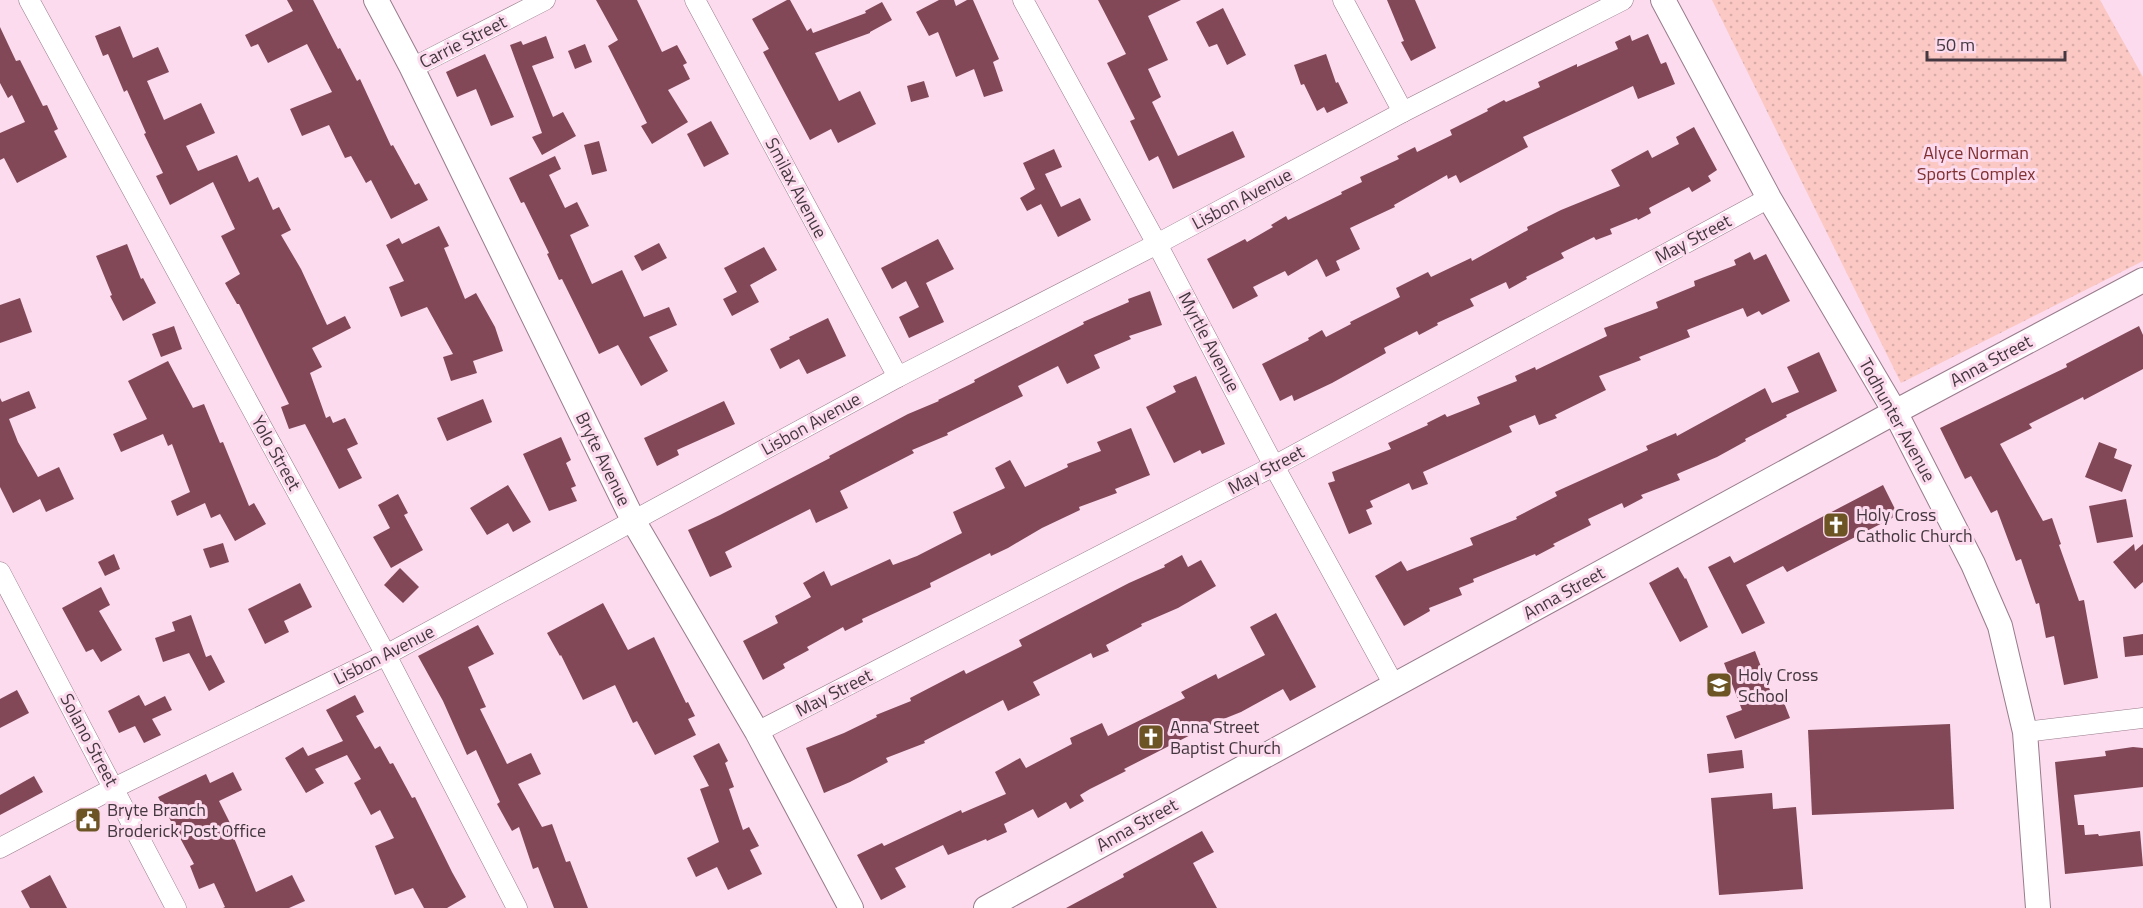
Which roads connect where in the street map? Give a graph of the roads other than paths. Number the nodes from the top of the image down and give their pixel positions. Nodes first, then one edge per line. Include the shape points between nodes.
1 (29, 0) edge
2 (376, 0) edge
3 (546, 0) edge
4 (695, 0) edge
5 (1023, 0) edge
6 (1343, 0) edge
7 (1623, 0) edge
8 (1663, 0) edge
9 (412, 68) junction
10 (1403, 112) junction
11 (1769, 198) junction
12 (1157, 244) junction
13 (2143, 280) edge
14 (898, 377) junction
15 (1895, 412) junction
16 (1274, 466) junction
17 (634, 522) junction
18 (0, 572) edge
19 (386, 655) junction
20 (1394, 685) junction
21 (2143, 718) edge
22 (757, 732) junction
23 (2025, 732) junction
24 (114, 788) junction
25 (0, 848) edge
26 (176, 908) edge
27 (517, 908) edge
28 (850, 908) edge
29 (986, 908) edge
30 (2038, 908) edge

1 - 19 street, Yolo Street
2 - 9 street, Bryte Avenue
3 - 9 street, Carrie Street
4 - 14 street, Smilax Avenue
5 - 12 street, Myrtle Avenue
6 - 10 street
7 - 10 street, Lisbon Avenue
8 - 11 street, Todhunter Avenue
9 - 17 street, Bryte Avenue
10 - 12 street, Lisbon Avenue
11 - 15 street, Todhunter Avenue
11 - 16 street, May Street
12 - 14 street, Lisbon Avenue
12 - 16 street, Myrtle Avenue
13 - 15 street, Anna Street
14 - 17 street, Lisbon Avenue
15 - 20 street, Anna Street
15 - 23 street, Todhunter Avenue via 1973,564 2000,626
16 - 20 street, Myrtle Avenue
16 - 22 street, May Street
17 - 19 street, Lisbon Avenue
17 - 22 street, Bryte Avenue
18 - 24 street, Solano Street
19 - 24 street, Lisbon Avenue
19 - 27 street, Yolo Street
20 - 29 street, Anna Street
21 - 23 street
22 - 28 street, Bryte Avenue
23 - 30 street, Todhunter Avenue
24 - 25 street, Lisbon Avenue
24 - 26 street, Solano Street

